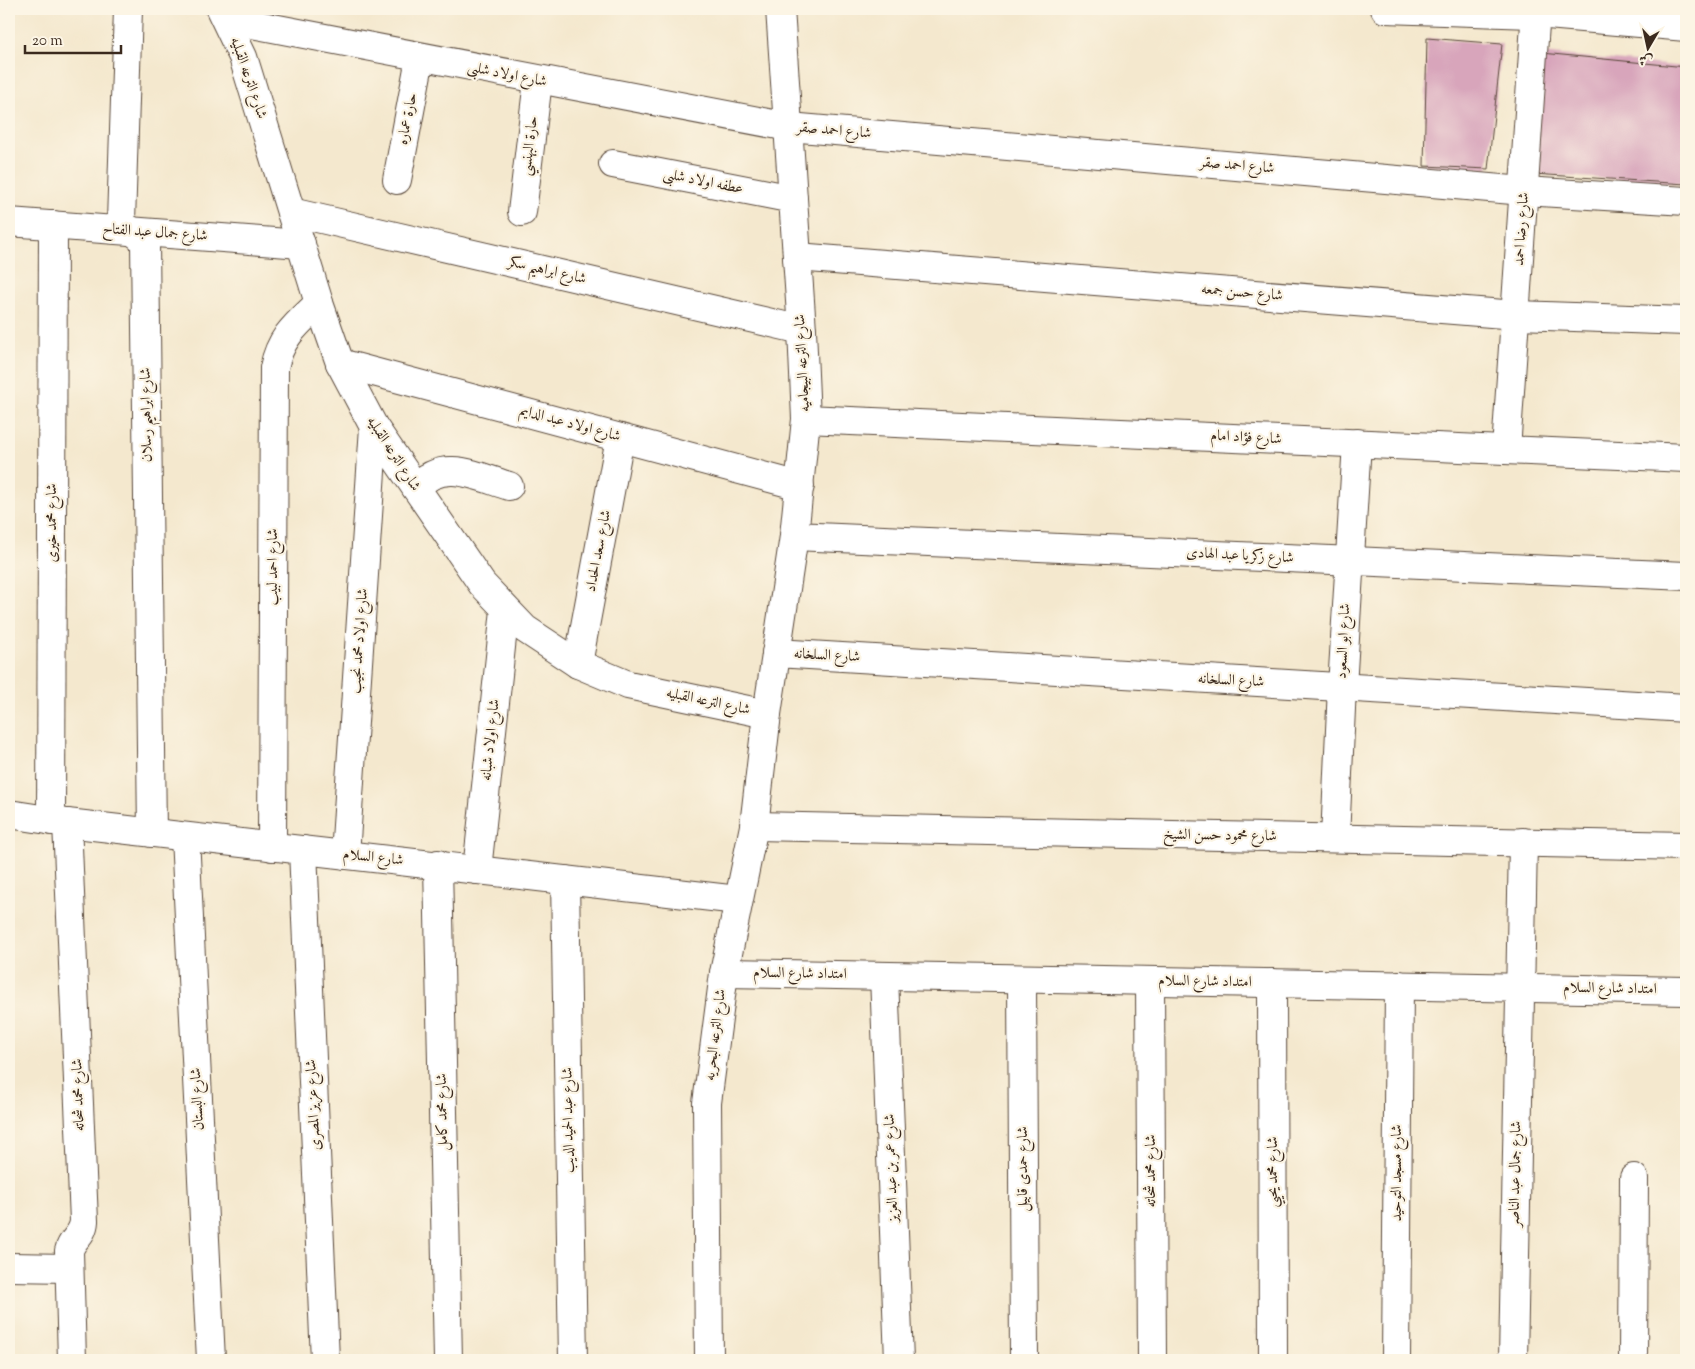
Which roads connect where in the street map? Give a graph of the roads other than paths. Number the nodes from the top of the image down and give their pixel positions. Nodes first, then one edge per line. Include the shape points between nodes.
1 (128, 9) edge
2 (780, 9) edge
3 (1385, 9) edge
4 (1536, 12) edge
5 (223, 14) edge
6 (1686, 27) edge
7 (420, 58) junction
8 (538, 81) junction
9 (788, 127) junction
10 (613, 164) dead end
11 (397, 180) dead end
12 (1524, 191) junction
13 (793, 199) junction
14 (1686, 201) edge
15 (291, 212) junction
16 (522, 212) dead end
17 (9, 222) edge
18 (53, 225) junction
19 (129, 231) junction
20 (301, 244) junction
21 (797, 257) junction
22 (319, 303) junction
23 (1516, 315) junction
24 (1686, 321) edge
25 (802, 330) junction
26 (340, 363) junction
27 (806, 419) junction
28 (374, 427) junction
29 (620, 438) junction
30 (1357, 443) junction
31 (1506, 450) junction
32 (1686, 458) edge
33 (509, 486) dead end
34 (800, 486) junction
35 (416, 488) junction
36 (794, 536) junction
37 (1349, 561) junction
38 (1686, 576) edge
39 (506, 610) junction
40 (776, 654) junction
41 (578, 664) junction
42 (1342, 687) junction
43 (1686, 708) edge
44 (767, 714) junction
45 (9, 814) edge
46 (59, 822) junction
47 (754, 826) junction
48 (152, 833) junction
49 (185, 837) junction
50 (1335, 838) junction
51 (1523, 842) junction
52 (1686, 846) edge
53 (272, 847) junction
54 (303, 850) junction
55 (345, 855) junction
56 (438, 864) junction
57 (477, 870) junction
58 (565, 880) junction
59 (738, 900) junction
60 (724, 973) junction
61 (884, 976) junction
62 (1022, 978) junction
63 (1150, 981) junction
64 (1272, 983) junction
65 (1398, 986) junction
66 (1520, 988) junction
67 (1686, 991) edge
68 (1634, 1178) dead end
69 (9, 1267) edge
70 (69, 1268) junction
71 (72, 1360) edge
72 (211, 1360) edge
73 (326, 1360) edge
74 (448, 1360) edge
75 (573, 1360) edge
76 (709, 1360) edge
77 (899, 1360) edge
78 (1024, 1360) edge
79 (1152, 1360) edge
80 (1274, 1360) edge
81 (1396, 1360) edge
82 (1513, 1360) edge
83 (1633, 1360) edge

1 - 19 street, شارع ابراهيم رسلان via 121,221
2 - 9 street, شارع الترعه البيجاميه
3 - 4 street
4 - 6 street
4 - 12 street, شارع رضا احمد
5 - 7 street, شارع اولاد شلبى
5 - 15 street, شارع الترعه القبليه via 243,57
7 - 8 street, شارع اولاد شلبى
7 - 11 street, حارة عماره
8 - 9 street, شارع اولاد شلبى
8 - 16 street, حارة البهنسي
9 - 12 street, شارع احمد صقر
9 - 13 street, شارع الترعه البيجاميه
10 - 13 street, عطفه اولاد شلبى
12 - 14 street, شارع احمد صقر
12 - 23 street, شارع رضا احمد
13 - 21 street, شارع الترعه البيجاميه
15 - 20 street, شارع الترعه القبليه
15 - 25 street, شارع ابراهيم سكر
17 - 18 street, شارع جمال عبد الفتاح
18 - 19 street, شارع جمال عبد الفتاح
18 - 46 street, شارع محمد خيرى
19 - 20 street, شارع جمال عبد الفتاح
19 - 48 street, شارع ابراهيم رسلان via 139,235 145,243
20 - 22 street, شارع الترعه القبليه
21 - 23 street, شارع حسن جمعه
21 - 25 street, شارع الترعه البيجاميه
22 - 26 street, شارع الترعه القبليه
22 - 53 street, شارع احمد لبيب via 286,335 277,352 274,368
23 - 24 street, شارع حسن جمعه
23 - 31 street, شارع رضا احمد
25 - 27 street, شارع الترعه البيجاميه
26 - 28 street, شارع الترعه القبليه
26 - 29 street, شارع اولاد عبد الدايم
27 - 30 street, شارع فؤاد امام
27 - 34 street, شارع الترعه البيجاميه
28 - 35 street, شارع الترعه القبليه
28 - 55 street, شارع اولاد محمد نجيب
29 - 34 street, شارع اولاد عبد الدايم
29 - 41 street, شارع سعد الحداد
30 - 31 street, شارع فؤاد امام
30 - 37 street, شارع ابو السعود
31 - 32 street, شارع فؤاد امام
33 - 35 street via 453,470 432,474
34 - 36 street, شارع الترعه البيجاميه
35 - 39 street, شارع الترعه القبليه via 482,584
36 - 37 street, شارع زكريا عبد الهادى
36 - 40 street, شارع الترعه البيجاميه
37 - 38 street, شارع زكريا عبد الهادى
37 - 42 street, شارع ابو السعود
39 - 41 street, شارع الترعه القبليه via 525,630
39 - 57 street, شارع اولاد شبانه
40 - 42 street, شارع السلخانه
40 - 44 street, شارع الترعه البيجاميه
41 - 44 street, شارع الترعه القبليه via 628,685
42 - 43 street, شارع السلخانه
42 - 50 street, شارع ابو السعود
44 - 47 street, شارع الترعه البحريه
45 - 46 street, شارع السلام
46 - 48 street, شارع السلام
46 - 70 street, شارع محمد شحاته via 84,1221 81,1234 70,1247
47 - 50 street, شارع محمود حسن الشيخ
47 - 59 street, شارع الترعه البحريه
48 - 49 street, شارع السلام
49 - 53 street, شارع السلام
49 - 72 street, شارع البستان
50 - 51 street, شارع محمود حسن الشيخ
51 - 52 street, شارع محمود حسن الشيخ
51 - 66 street, شارع جمال عبد الناصر
53 - 54 street, شارع السلام
54 - 55 street, شارع السلام
54 - 73 street, شارع عزيز المصرى
55 - 56 street, شارع السلام
56 - 57 street, شارع السلام
56 - 74 street, شارع محمد كامل
57 - 58 street, شارع السلام
58 - 59 street, شارع السلام
58 - 75 street, شارع عبد الحميد الديب
59 - 60 street, شارع الترعه البحريه
60 - 61 street, امتداد شارع السلام
60 - 76 street, شارع الترعه البحريه via 707,1103
61 - 62 street, امتداد شارع السلام
61 - 77 street, شارع عمر بن عبد العزيز
62 - 63 street, امتداد شارع السلام
62 - 78 street, شارع حمدى قابيل
63 - 64 street, امتداد شارع السلام
63 - 79 street, شارع محمد شحاته
64 - 65 street, امتداد شارع السلام
64 - 80 street, شارع محمد يحيي
65 - 66 street, امتداد شارع السلام
65 - 81 street, شارع مسجد التوحيد
66 - 67 street, امتداد شارع السلام
66 - 82 street, شارع جمال عبد الناصر
68 - 83 street
69 - 70 street
70 - 71 street, شارع محمد شحاته

